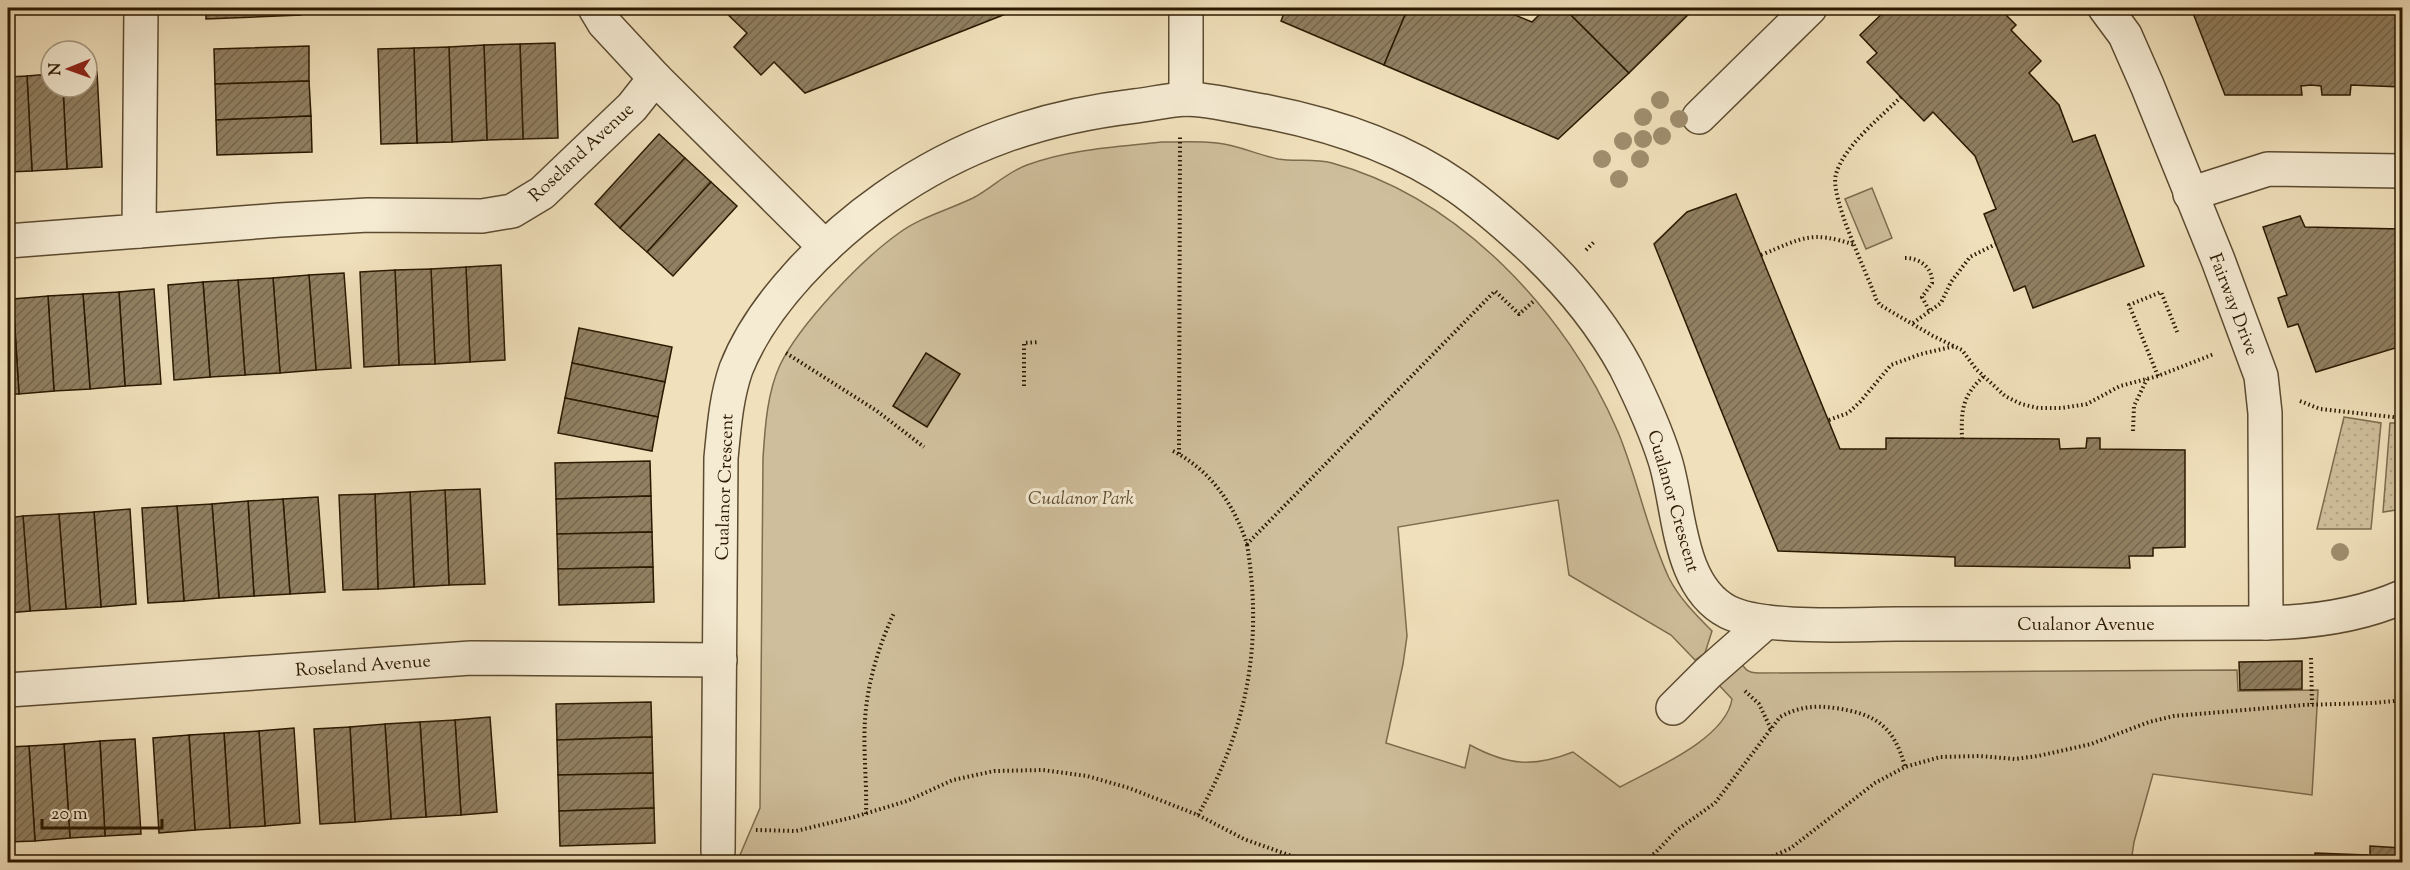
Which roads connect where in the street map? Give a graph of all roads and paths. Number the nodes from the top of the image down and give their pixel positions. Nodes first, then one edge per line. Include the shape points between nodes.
1 (141, 8) edge
2 (595, 8) edge
3 (1186, 8) edge
4 (1810, 8) edge
5 (2105, 8) edge
6 (655, 78) junction
7 (1901, 97) dead end
8 (1183, 99) junction
9 (1699, 117) dead end
10 (2403, 171) edge
11 (2190, 195) junction
12 (139, 231) junction
13 (8, 241) edge
14 (1996, 244) dead end
15 (1856, 245) junction
16 (825, 247) junction
17 (1761, 255) dead end
18 (1905, 258) dead end
19 (1562, 277) junction
20 (1930, 312) junction
21 (1913, 323) junction
22 (754, 334) junction
23 (2178, 334) dead end
24 (1039, 342) dead end
25 (1956, 346) junction
26 (2189, 364) dead end
27 (1984, 376) junction
28 (2158, 376) junction
29 (2147, 379) junction
30 (2262, 383) junction
31 (1024, 386) dead end
32 (2403, 418) edge
33 (1829, 420) dead end
34 (2133, 431) dead end
35 (1962, 439) dead end
36 (924, 447) dead end
37 (1173, 451) dead end
38 (1179, 454) junction
39 (1247, 544) junction
40 (2403, 597) edge
41 (894, 613) dead end
42 (2309, 621) junction
43 (1766, 622) junction
44 (2266, 623) junction
45 (720, 660) junction
46 (1719, 663) junction
47 (8, 690) edge
48 (2403, 697) edge
49 (2312, 704) junction
50 (1673, 708) dead end
51 (1771, 729) junction
52 (1905, 767) junction
53 (866, 814) junction
54 (1198, 815) junction
55 (772, 830) dead end
56 (718, 851) dead end
57 (1300, 859) junction
58 (1290, 862) edge
59 (1347, 862) edge
60 (1642, 862) edge
61 (1760, 862) edge

1 - 12 street
2 - 6 street
3 - 8 street
4 - 9 street
5 - 11 street, Fairway Drive via 2125,35
6 - 12 street, Roseland Avenue via 632,107 542,193 512,211 482,216 368,215
6 - 16 street
7 - 15 path via 1846,154 1836,174 1838,200
8 - 16 street, Cualanor Crescent via 1066,116 980,144 886,197
8 - 19 street, Cualanor Crescent via 1327,126 1405,157 1457,186
8 - 38 path
10 - 11 street via 2268,169
11 - 30 street, Fairway Drive
12 - 13 street, Roseland Avenue
14 - 20 path via 1970,257 1941,303
15 - 17 path via 1832,237 1806,237
15 - 21 path via 1876,299 1887,310
16 - 22 street, Cualanor Crescent
18 - 20 path via 1923,263 1931,273 1932,283 1922,297
19 - 39 path via 1519,314 1495,291
19 - 43 street, Cualanor Crescent via 1607,336 1642,400 1667,466 1688,563 1700,585 1728,612
20 - 21 path
21 - 25 path
22 - 36 path via 877,411
22 - 45 street, Cualanor Crescent via 736,371 724,422
23 - 28 path via 2161,292 2129,305
24 - 31 path via 1024,343
25 - 27 path
25 - 33 path via 1892,365 1860,402
26 - 28 path
27 - 29 path via 2005,396 2021,404 2050,409 2087,404 2120,386
27 - 35 path via 1966,397
28 - 29 path
29 - 34 path via 2134,406
30 - 32 path via 2283,388 2320,410
30 - 44 street, Fairway Drive
37 - 38 path
38 - 39 path via 1200,468 1230,504
39 - 54 path via 1254,631 1249,675 1225,764
40 - 42 street, Cualanor Avenue via 2358,612
41 - 53 path via 877,661 865,718
42 - 44 street, Cualanor Avenue
42 - 49 path
43 - 44 street, Cualanor Avenue
43 - 46 street
45 - 47 street, Roseland Avenue via 471,658
45 - 56 street, Cualanor Crescent
46 - 50 street
46 - 51 path via 1759,704
48 - 49 path via 2373,703
49 - 52 path via 2174,716 2091,744 2038,756 1940,757
51 - 52 path via 1780,717 1801,708 1856,711 1871,716 1886,728 1900,748
51 - 60 path via 1714,803
52 - 61 path via 1875,783 1791,848
53 - 54 path via 953,780 994,771 1043,770 1087,776 1130,788
53 - 55 path via 796,831
54 - 57 path via 1244,839
57 - 58 path
57 - 59 path

